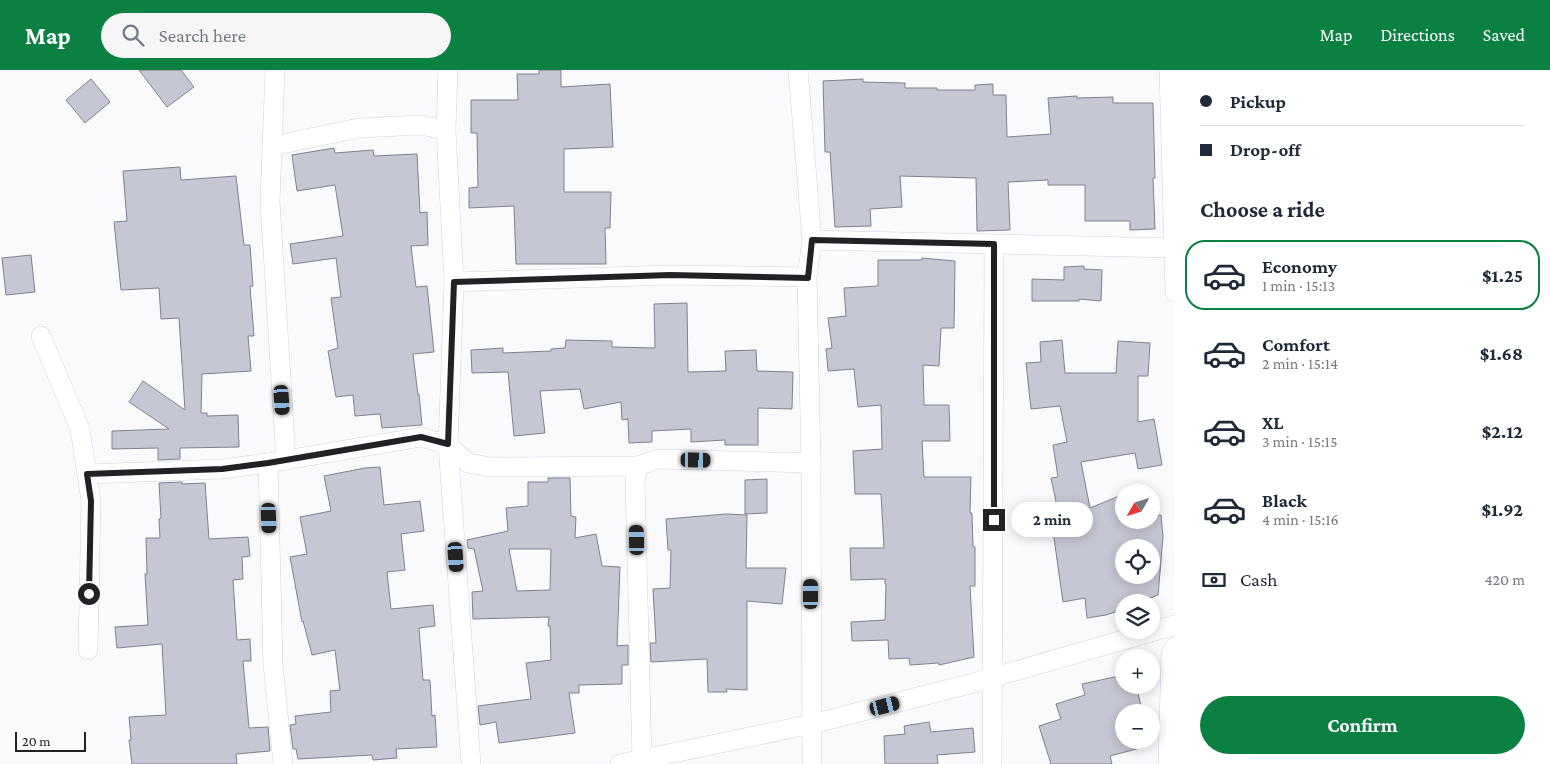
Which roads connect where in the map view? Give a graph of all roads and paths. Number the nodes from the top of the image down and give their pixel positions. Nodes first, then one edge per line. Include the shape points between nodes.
1 (275, 70) edge
2 (448, 70) edge
3 (798, 70) edge
4 (1169, 70) edge
5 (446, 130) junction
6 (272, 146) junction
7 (812, 240) junction
8 (994, 244) junction
9 (1173, 248) junction
10 (808, 278) junction
11 (454, 282) junction
12 (1175, 292) edge
13 (41, 336) dead end
14 (448, 444) junction
15 (286, 460) junction
16 (811, 462) junction
17 (268, 463) junction
18 (638, 466) junction
19 (87, 474) junction
20 (1175, 625) edge
21 (1175, 647) edge
22 (88, 650) dead end
23 (994, 677) junction
24 (812, 724) junction
25 (642, 759) junction
26 (283, 764) edge
27 (471, 764) edge
28 (620, 764) edge
29 (812, 764) edge
30 (992, 764) edge
31 (1168, 764) edge

1 - 6 street
2 - 5 street
3 - 7 street
4 - 9 street
5 - 6 street via 420,125 359,128
5 - 11 street
6 - 15 street via 270,202
7 - 8 street
7 - 10 street
8 - 9 street
8 - 23 street
9 - 12 street
10 - 11 street via 670,275
10 - 16 street
11 - 14 street
13 - 19 street via 80,429
14 - 15 street via 421,437
14 - 18 street via 468,463 490,467
14 - 27 street
15 - 17 street
16 - 18 street via 658,459
16 - 24 street
17 - 19 street via 222,469
17 - 26 street via 273,664
18 - 25 street via 635,481
19 - 22 street via 91,501
20 - 23 street
21 - 31 street via 1171,654
23 - 24 street
23 - 30 street
24 - 25 street
24 - 29 street
25 - 28 street

